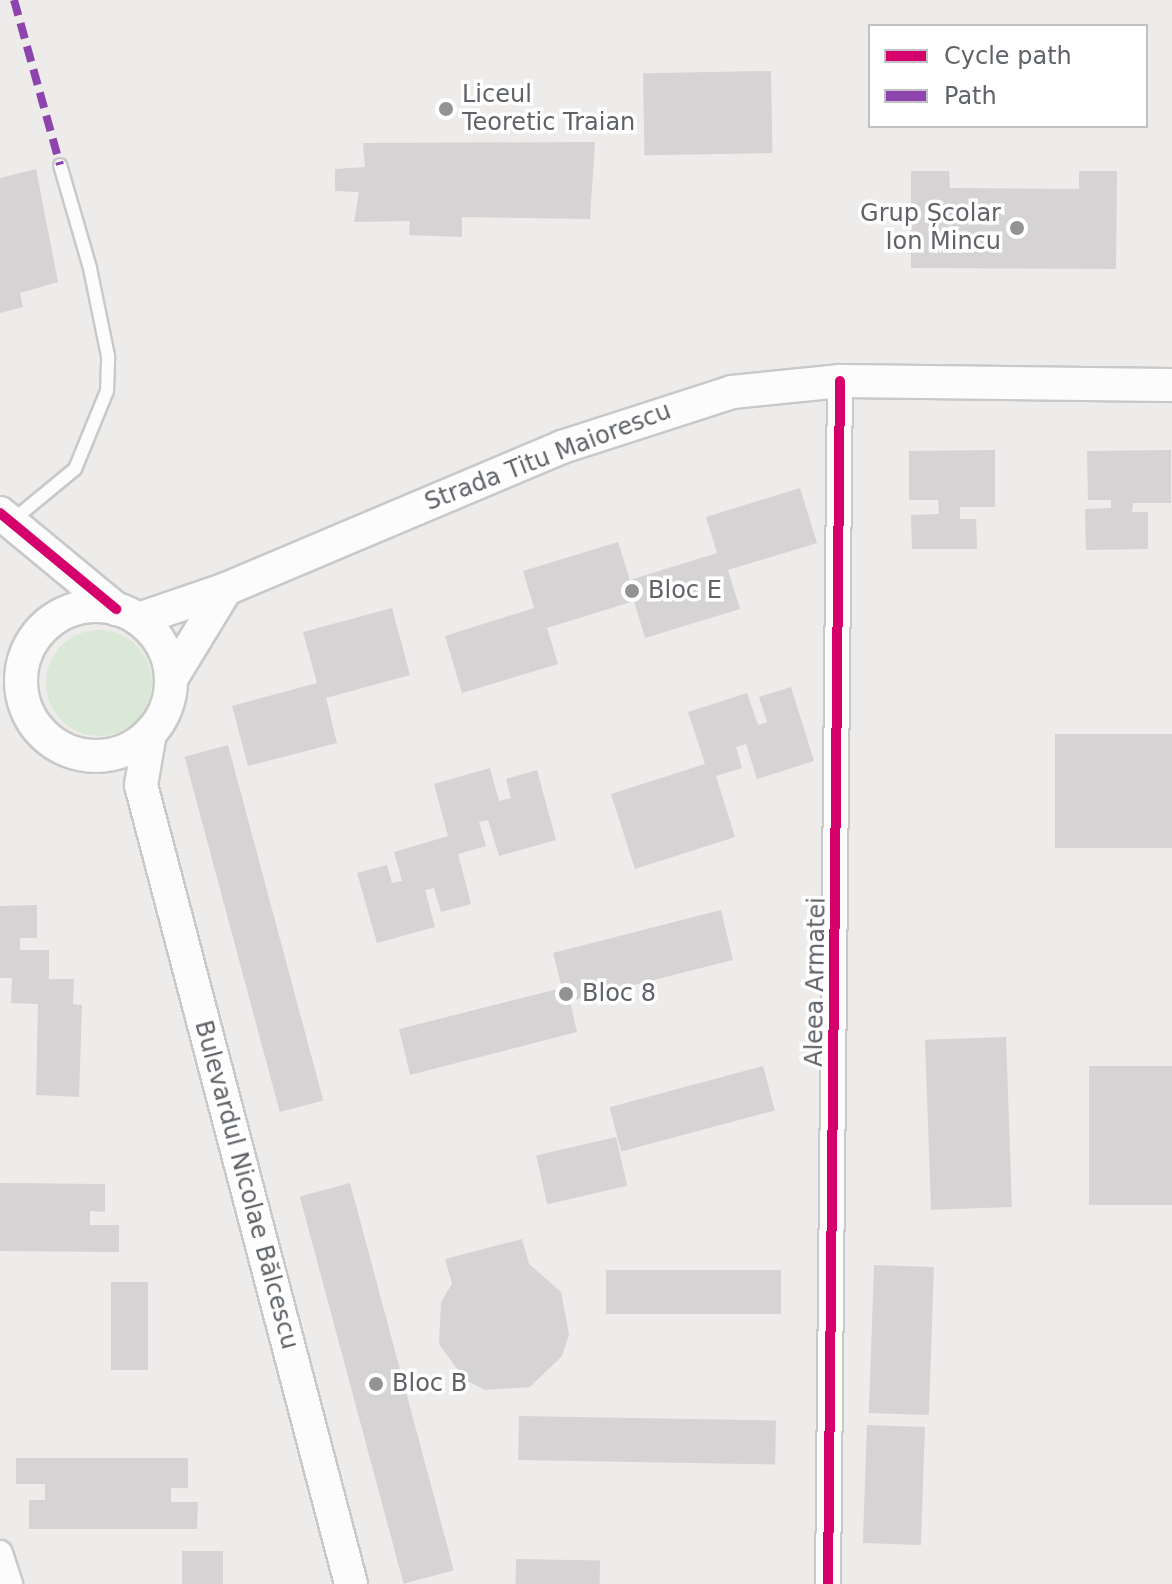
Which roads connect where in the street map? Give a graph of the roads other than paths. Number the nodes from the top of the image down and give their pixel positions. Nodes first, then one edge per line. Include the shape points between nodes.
1 (60, 165) dead end
2 (840, 381) junction
3 (1172, 385) edge
4 (6, 517) edge
5 (63, 570) junction
6 (226, 589) junction
7 (128, 614) junction
8 (33, 641) junction
9 (0, 671) edge
10 (171, 679) junction
11 (0, 716) edge
12 (37, 727) junction
13 (150, 733) junction
14 (87, 756) junction
15 (141, 785) junction
16 (0, 1553) edge
17 (10, 1584) edge
18 (351, 1584) edge
19 (828, 1584) edge

1 - 4 lane via 96,297 108,356 107,391 75,469
2 - 3 main road, Strada Titu Maiorescu
2 - 6 main road, Strada Titu Maiorescu via 732,392 630,422
2 - 19 street, Aleea Armatei
4 - 5 main road
5 - 7 main road
5 - 8 main road
6 - 7 main road, Strada Titu Maiorescu
6 - 10 main road
7 - 8 main road via 89,606 63,614
7 - 10 main road via 158,639
8 - 9 main road
8 - 12 main road via 21,678
10 - 13 main road via 166,708
11 - 12 main road
12 - 14 main road via 59,746
13 - 14 main road via 115,754
13 - 15 main road
14 - 15 main road
15 - 18 main road, Bulevardul Nicolae Bălcescu
16 - 17 street

